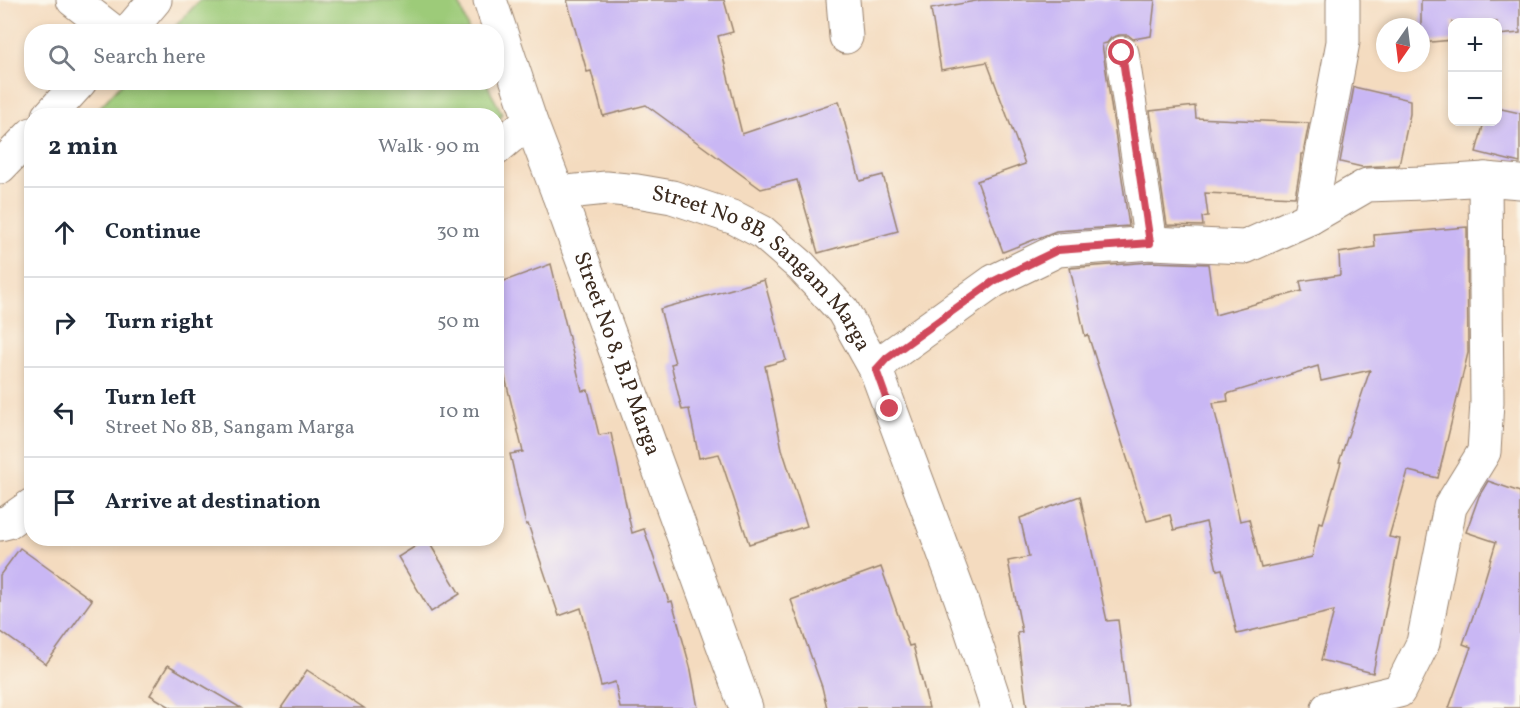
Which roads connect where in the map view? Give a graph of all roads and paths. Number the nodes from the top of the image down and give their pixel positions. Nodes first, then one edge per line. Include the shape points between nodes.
1 (73, 0) edge
2 (155, 0) edge
3 (490, 0) edge
4 (843, 0) edge
5 (1343, 0) edge
6 (104, 24) edge
7 (135, 24) edge
8 (498, 24) edge
9 (846, 37) dead end
10 (504, 42) edge
11 (1122, 53) dead end
12 (73, 90) edge
13 (56, 108) edge
14 (530, 120) junction
15 (24, 142) edge
16 (504, 142) edge
17 (0, 167) edge
18 (1485, 178) junction
19 (1520, 182) edge
20 (558, 193) junction
21 (1310, 218) junction
22 (1150, 243) junction
23 (876, 370) junction
24 (24, 511) edge
25 (0, 524) edge
26 (746, 708) edge
27 (997, 708) edge
28 (1328, 708) edge

1 - 6 street
2 - 7 street
3 - 8 street, Street No 8, B.P Marga
4 - 9 street
5 - 21 street via 1343,42
10 - 14 street, Street No 8, B.P Marga
11 - 22 street
12 - 13 street
14 - 16 street
14 - 20 street, Street No 8, B.P Marga
15 - 17 street
18 - 19 street
18 - 21 street via 1367,185
18 - 28 street via 1484,452 1450,507 1423,643 1399,691
20 - 23 street, Street No 8B, Sangam Marga via 606,188 672,197 735,218 762,232 843,311
20 - 26 street, Street No 8, B.P Marga
21 - 22 street via 1245,247
22 - 23 street via 1058,250 994,281
23 - 27 street, Street No 8B, Sangam Marga
24 - 25 street

